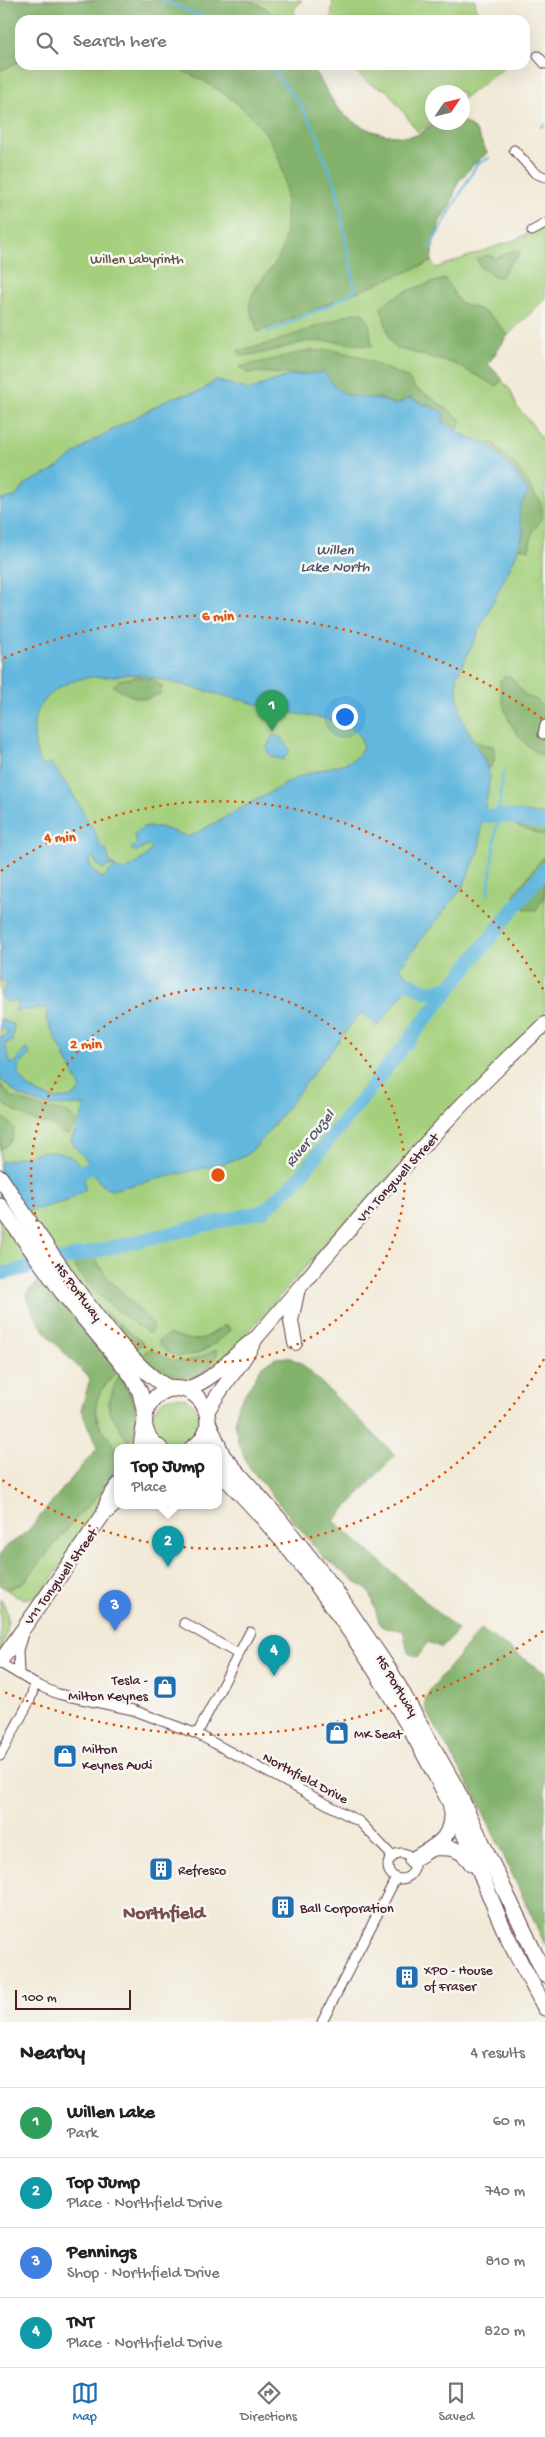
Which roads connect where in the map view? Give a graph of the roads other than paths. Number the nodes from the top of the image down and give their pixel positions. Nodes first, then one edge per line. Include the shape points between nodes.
1 (538, 56) dead end
2 (545, 64) edge
3 (514, 150) dead end
4 (545, 177) edge
5 (545, 224) edge
6 (532, 231) dead end
7 (545, 1024) edge
8 (0, 1177) edge
9 (0, 1206) edge
10 (68, 1289) junction
11 (297, 1292) junction
12 (257, 1337) junction
13 (296, 1343) dead end
14 (137, 1372) junction
15 (178, 1389) junction
16 (207, 1417) junction
17 (145, 1419) junction
18 (141, 1444) edge
19 (156, 1444) edge
20 (196, 1444) edge
21 (218, 1444) edge
22 (222, 1454) edge
23 (222, 1475) edge
24 (114, 1491) edge
25 (114, 1505) edge
26 (103, 1515) junction
27 (28, 1620) junction
28 (184, 1623) dead end
29 (250, 1632) dead end
30 (238, 1654) junction
31 (0, 1662) edge
32 (19, 1674) junction
33 (35, 1684) junction
34 (197, 1734) junction
35 (0, 1756) edge
36 (451, 1807) junction
37 (433, 1848) junction
38 (393, 1857) junction
39 (412, 1860) junction
40 (396, 1878) junction
41 (484, 1883) junction
42 (545, 1975) edge
43 (545, 2008) edge
44 (322, 2022) edge

1 - 2 street
3 - 4 street via 534,173
5 - 6 street
7 - 11 street, V11 Tongwell Street via 412,1159
8 - 10 main road, H5 Portway
9 - 10 main road, H5 Portway
10 - 14 main road, H5 Portway
11 - 12 street, V11 Tongwell Street
11 - 13 street via 291,1321
12 - 15 street, V11 Tongwell Street via 213,1377
12 - 16 street, V11 Tongwell Street via 246,1358 215,1396
14 - 15 main road, H5 Portway via 159,1384
14 - 17 main road, H5 Portway
15 - 16 main road, H5 Portway via 198,1398
15 - 17 main road via 155,1397
16 - 20 main road via 204,1436
16 - 21 main road, H5 Portway
17 - 18 street
17 - 19 main road, H5 Portway via 150,1439
22 - 42 main road, H5 Portway via 334,1587 390,1671 456,1788
23 - 36 main road, H5 Portway via 260,1514 326,1599 390,1696
24 - 26 street, V11 Tongwell Street
25 - 26 street, V11 Tongwell Street
26 - 27 street, V11 Tongwell Street
27 - 31 street, V11 Tongwell Street
27 - 32 street via 18,1650
28 - 30 street
29 - 30 street
30 - 34 street
31 - 32 street, Northfield Drive
32 - 33 street, Northfield Drive
33 - 34 street, Northfield Drive via 58,1694 144,1713
33 - 35 street
34 - 38 street, Northfield Drive via 360,1822
36 - 37 main road via 449,1830
36 - 41 main road, H5 Portway
37 - 39 main road
37 - 41 main road via 463,1851
38 - 39 street via 403,1854
38 - 40 street via 388,1868
39 - 40 street via 414,1868 410,1875
40 - 44 street
41 - 43 main road, H5 Portway

